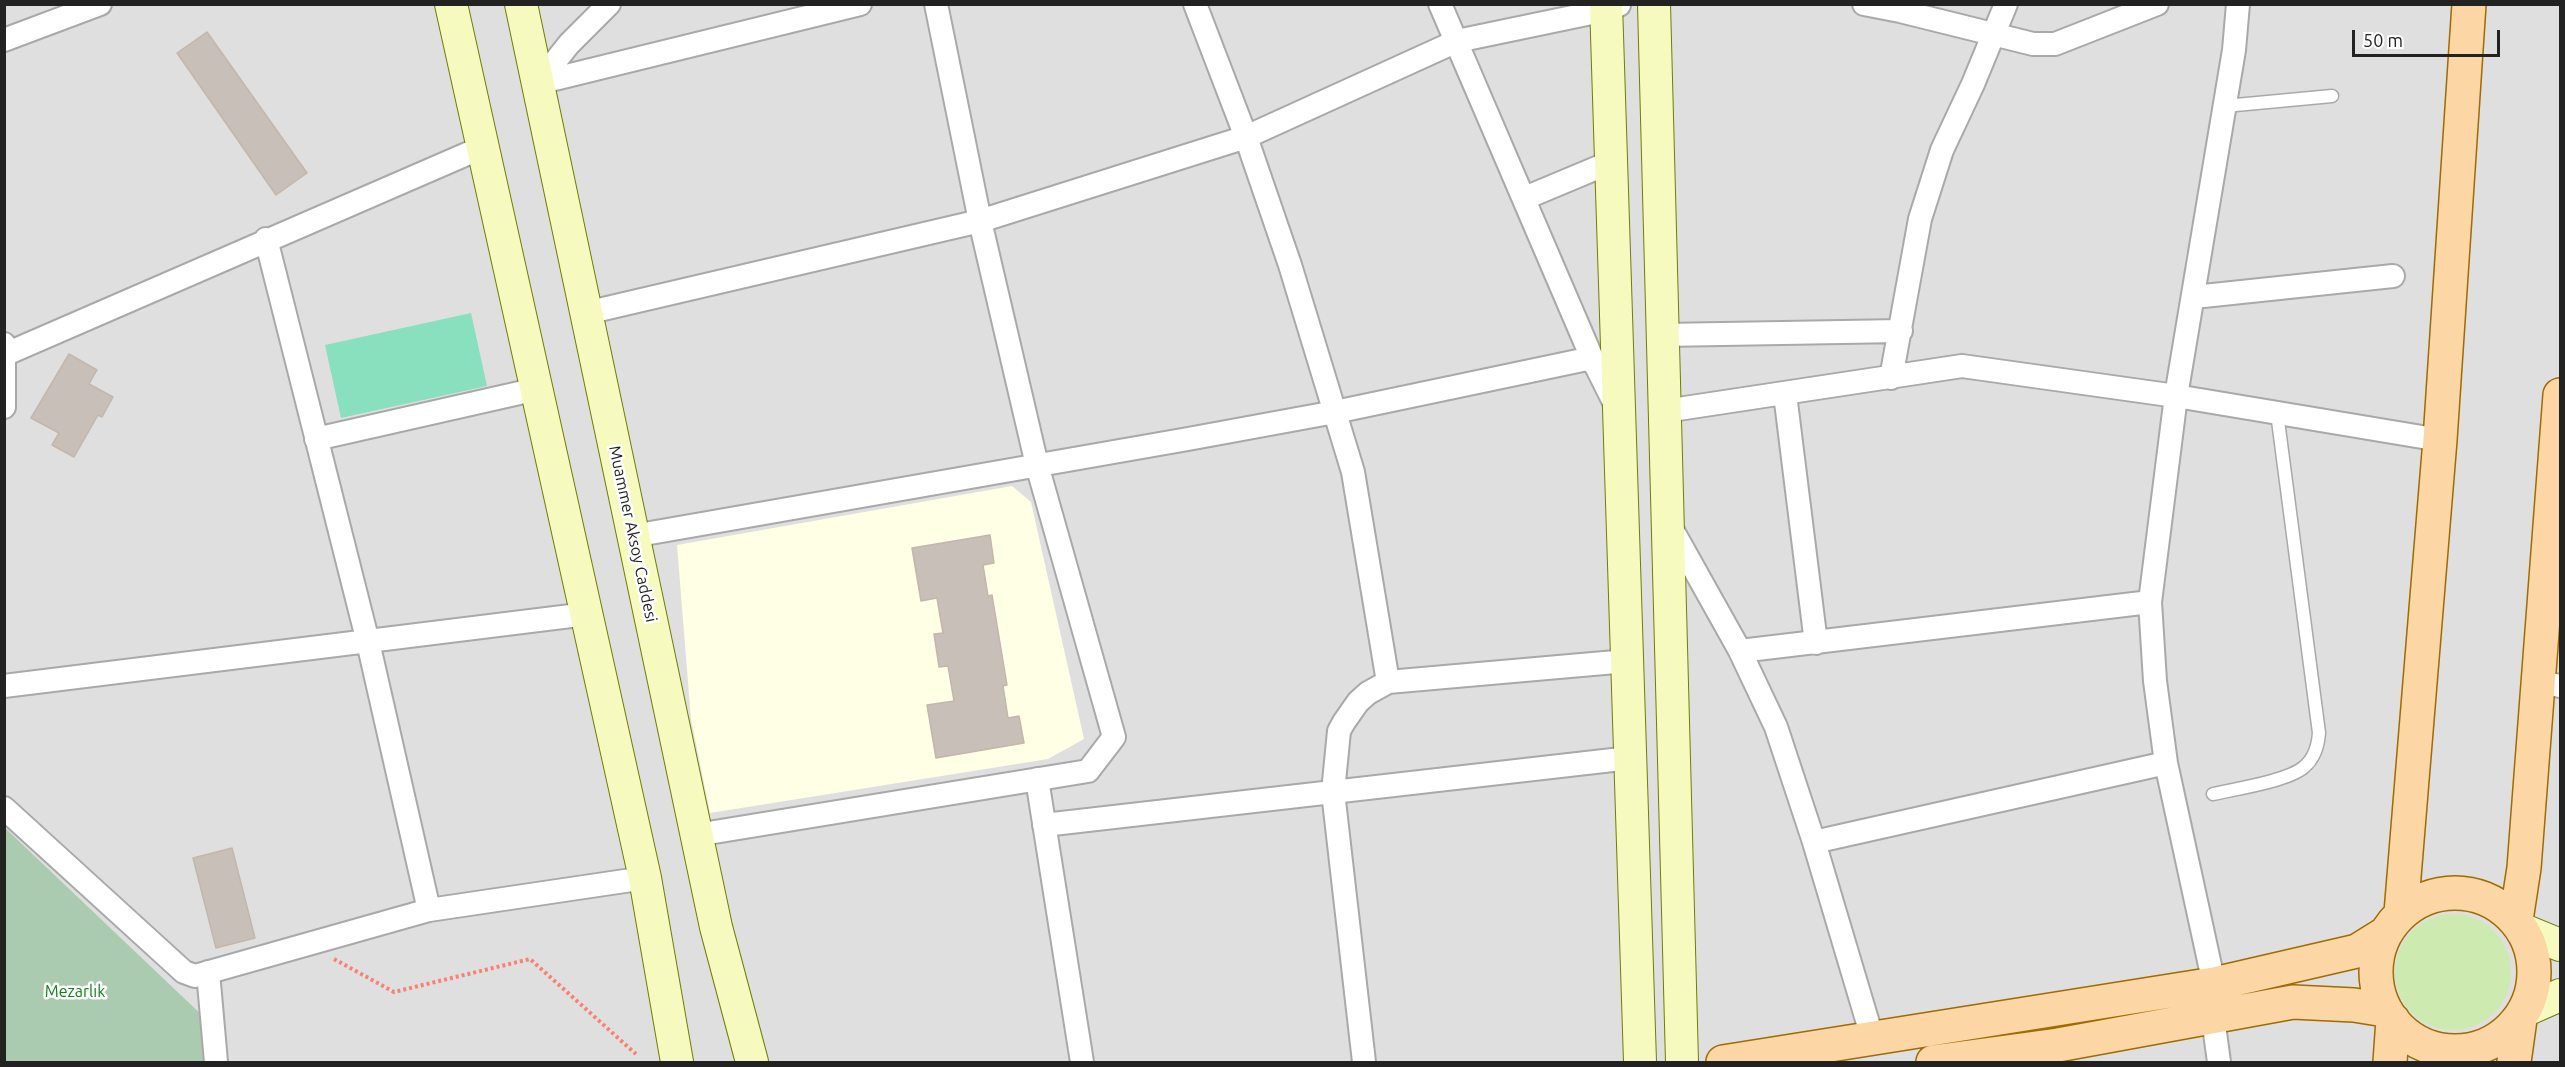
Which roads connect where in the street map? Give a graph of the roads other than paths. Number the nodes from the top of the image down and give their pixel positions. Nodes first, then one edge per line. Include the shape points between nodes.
1 (100, 4) edge
2 (452, 4) edge
3 (521, 4) edge
4 (609, 4) edge
5 (860, 4) edge
6 (936, 4) edge
7 (1195, 4) edge
8 (1440, 4) edge
9 (1654, 4) edge
10 (1864, 4) edge
11 (2006, 4) edge
12 (2157, 4) edge
13 (2238, 4) edge
14 (2469, 4) edge
15 (1611, 6) edge
16 (1993, 35) junction
17 (4, 40) edge
18 (1457, 41) junction
19 (538, 84) junction
20 (2332, 96) dead end
21 (2225, 106) junction
22 (1246, 136) junction
23 (483, 147) junction
24 (1611, 162) junction
25 (1525, 198) junction
26 (980, 221) junction
27 (266, 239) junction
28 (2393, 276) dead end
29 (2194, 297) junction
30 (586, 313) junction
31 (1901, 331) junction
32 (1663, 335) junction
33 (5, 349) edge
34 (1592, 358) junction
35 (1891, 378) junction
36 (537, 389) junction
37 (1785, 394) junction
38 (2560, 395) edge
39 (2176, 396) junction
40 (4, 407) edge
41 (1665, 411) junction
42 (1335, 412) junction
43 (1619, 413) junction
44 (2277, 413) junction
45 (316, 439) junction
46 (2440, 440) junction
47 (1037, 465) junction
48 (1668, 522) junction
49 (633, 536) junction
50 (2555, 549) edge
51 (2150, 602) junction
52 (587, 614) junction
53 (368, 642) junction
54 (1816, 643) junction
55 (1740, 651) junction
56 (1627, 661) junction
57 (1388, 682) junction
58 (2550, 684) edge
59 (4, 686) edge
60 (1630, 758) junction
61 (2166, 763) junction
62 (1037, 779) junction
63 (1333, 792) junction
64 (2213, 794) dead end
65 (4, 808) edge
66 (1044, 825) junction
67 (696, 836) junction
68 (1814, 842) junction
69 (645, 878) junction
70 (429, 910) junction
71 (2394, 923) junction
72 (2518, 925) junction
73 (2560, 945) edge
74 (208, 972) junction
75 (2214, 984) junction
76 (2560, 995) edge
77 (2389, 1015) junction
78 (2522, 1015) junction
79 (2213, 1018) junction
80 (1873, 1040) junction
81 (2059, 1054) edge
82 (216, 1062) edge
83 (677, 1062) edge
84 (752, 1062) edge
85 (1082, 1062) edge
86 (1364, 1062) edge
87 (1640, 1062) edge
88 (1682, 1062) edge
89 (1723, 1062) edge
90 (1933, 1062) edge
91 (2218, 1062) edge
92 (2390, 1062) edge
93 (2514, 1062) edge

1 - 17 street
2 - 23 street
3 - 19 street, Muammer Aksoy Caddesi
4 - 19 street via 569,44
5 - 19 street
6 - 26 street
7 - 22 street
8 - 18 street
9 - 32 street
10 - 16 street
11 - 16 street
12 - 16 street via 2055,44 2033,44
13 - 21 street
14 - 46 main road
15 - 18 street
15 - 24 street
16 - 31 street via 1942,150 1920,219
18 - 22 street
18 - 25 street
19 - 30 street, Muammer Aksoy Caddesi
20 - 21 lane
21 - 29 street
22 - 26 street
22 - 42 street
23 - 27 street
23 - 36 street
24 - 25 street
24 - 43 street
25 - 34 street
26 - 30 street
26 - 47 street
27 - 33 street
27 - 45 street
28 - 29 street
29 - 39 street
30 - 49 street, Muammer Aksoy Caddesi
31 - 32 street
31 - 35 street
32 - 41 street
33 - 40 street
34 - 42 street
34 - 43 street
35 - 37 street
35 - 39 street via 1962,366
36 - 45 street
36 - 52 street
37 - 41 street
37 - 54 street
38 - 50 main road
39 - 44 street
39 - 51 street
41 - 43 street
41 - 48 street
42 - 47 street
42 - 57 street via 1353,472
43 - 48 street
43 - 56 street
44 - 46 street
44 - 64 lane via 2318,743 2299,771
45 - 53 street
46 - 71 main road
47 - 49 street
47 - 62 street via 1114,737 1088,771
48 - 55 street
48 - 88 street
49 - 67 street, Muammer Aksoy Caddesi
50 - 58 main road
51 - 54 street
51 - 61 street
52 - 53 street
52 - 69 street
53 - 59 street
53 - 70 street
54 - 55 street
55 - 68 street via 1776,727
56 - 57 street
56 - 60 street
57 - 63 street via 1358,702 1344,722
58 - 72 main road
60 - 63 street
60 - 87 street
61 - 68 street
61 - 75 street
62 - 66 street
62 - 67 street
63 - 66 street
63 - 86 street
65 - 74 street via 184,972 195,976
66 - 85 street
67 - 84 street, Muammer Aksoy Caddesi
68 - 80 street
69 - 70 street
69 - 83 street
70 - 74 street
71 - 72 main road via 2423,899 2447,893 2473,894 2496,904
71 - 75 main road via 2357,951
71 - 77 main road via 2377,957 2376,984
72 - 73 street
72 - 78 main road via 2529,942 2535,967 2532,994
74 - 82 street
75 - 80 main road
76 - 78 street
77 - 78 main road via 2401,1031 2424,1046 2450,1052 2477,1049 2501,1037
77 - 79 main road via 2354,1005 2293,1002
77 - 92 main road
78 - 93 main road
79 - 81 main road
79 - 91 street
80 - 89 main road
81 - 90 main road

